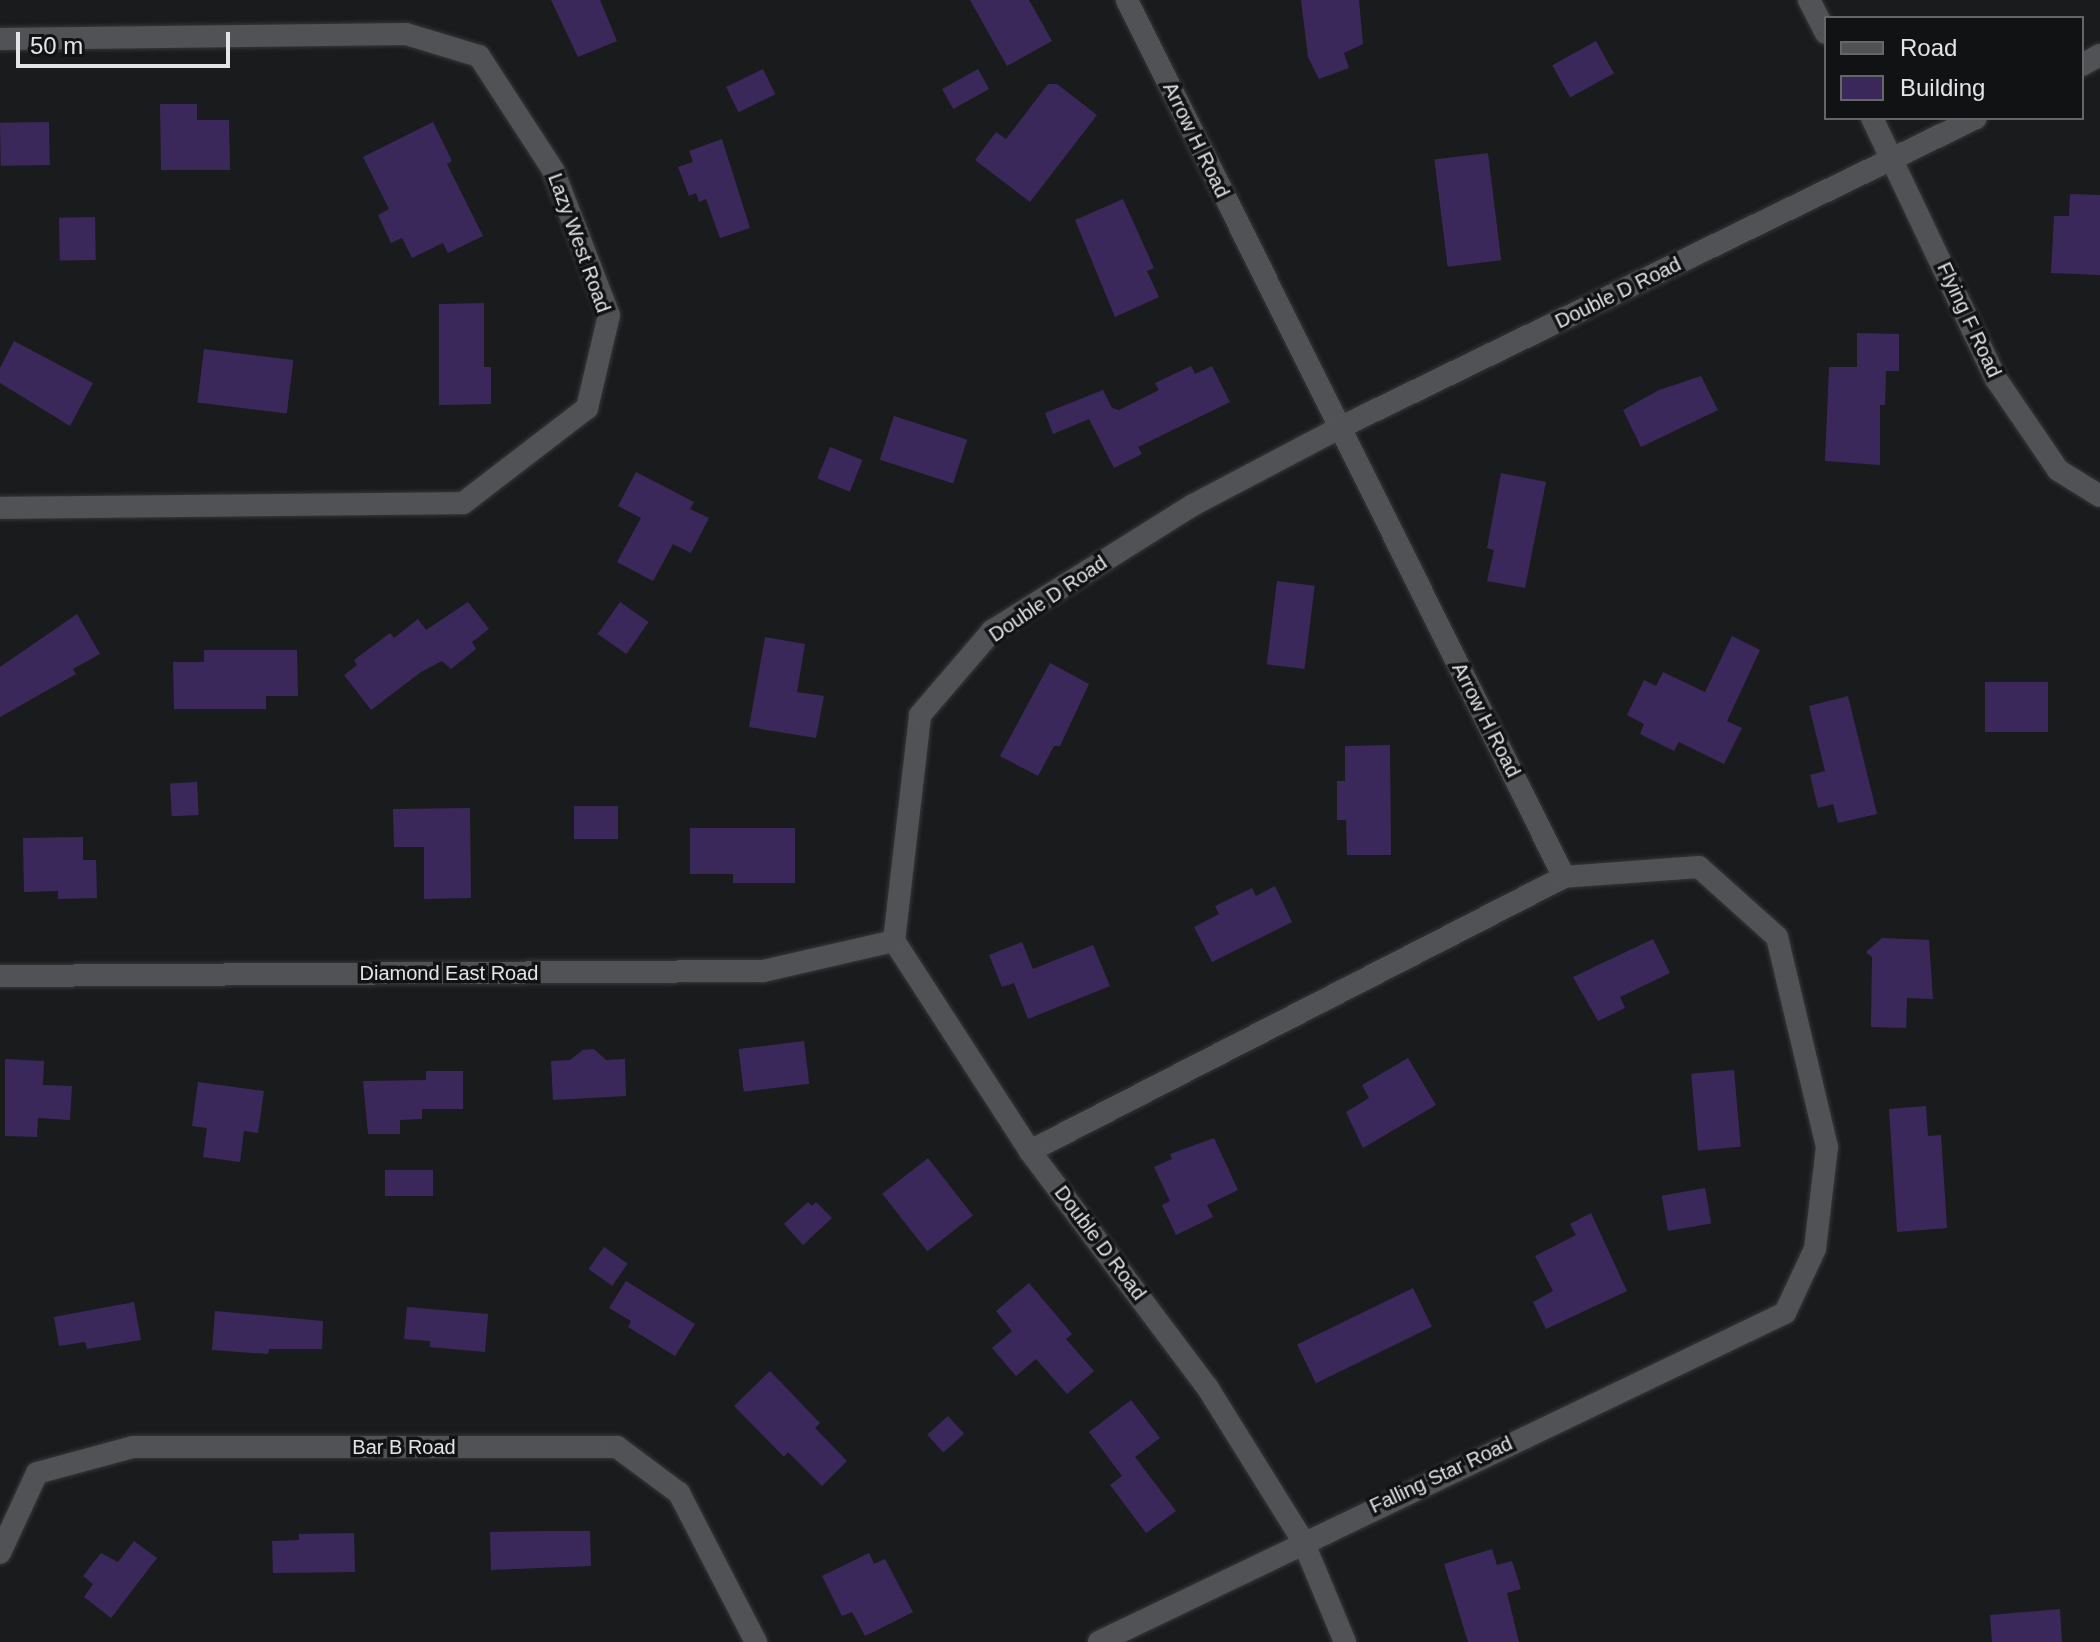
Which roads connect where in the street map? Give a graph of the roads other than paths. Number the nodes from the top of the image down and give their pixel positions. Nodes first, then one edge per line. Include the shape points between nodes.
1 (1127, 0) edge
2 (1809, 0) edge
3 (1824, 29) edge
4 (0, 39) edge
5 (1873, 120) edge
6 (1972, 120) edge
7 (1894, 159) junction
8 (1339, 428) junction
9 (2100, 496) edge
10 (0, 508) edge
11 (1564, 877) junction
12 (894, 941) junction
13 (0, 976) edge
14 (1030, 1151) junction
15 (1303, 1541) junction
16 (0, 1553) edge
17 (756, 1642) edge
18 (1099, 1642) edge
19 (1345, 1642) edge

1 - 8 street, Arrow H Road
2 - 3 street
4 - 10 street, Lazy West Road via 406,34 479,56 553,170 609,315 587,408 463,503
5 - 7 street, Flying F Road
6 - 7 street, Double D Road
7 - 8 street, Double D Road
7 - 9 street, Flying F Road via 1996,379 2058,470
8 - 11 street, Arrow H Road
8 - 12 street, Double D Road via 1193,505 992,631 920,715
11 - 14 street
11 - 15 street, Falling Star Road via 1699,867 1777,937 1827,1147 1815,1249 1785,1313
12 - 13 street, Diamond East Road via 763,971
12 - 14 street, Double D Road
14 - 15 street, Double D Road via 1207,1387
15 - 18 street, Falling Star Road
15 - 19 street, Double D Road
16 - 17 street, Bar B Road via 37,1473 133,1447 617,1447 679,1493

